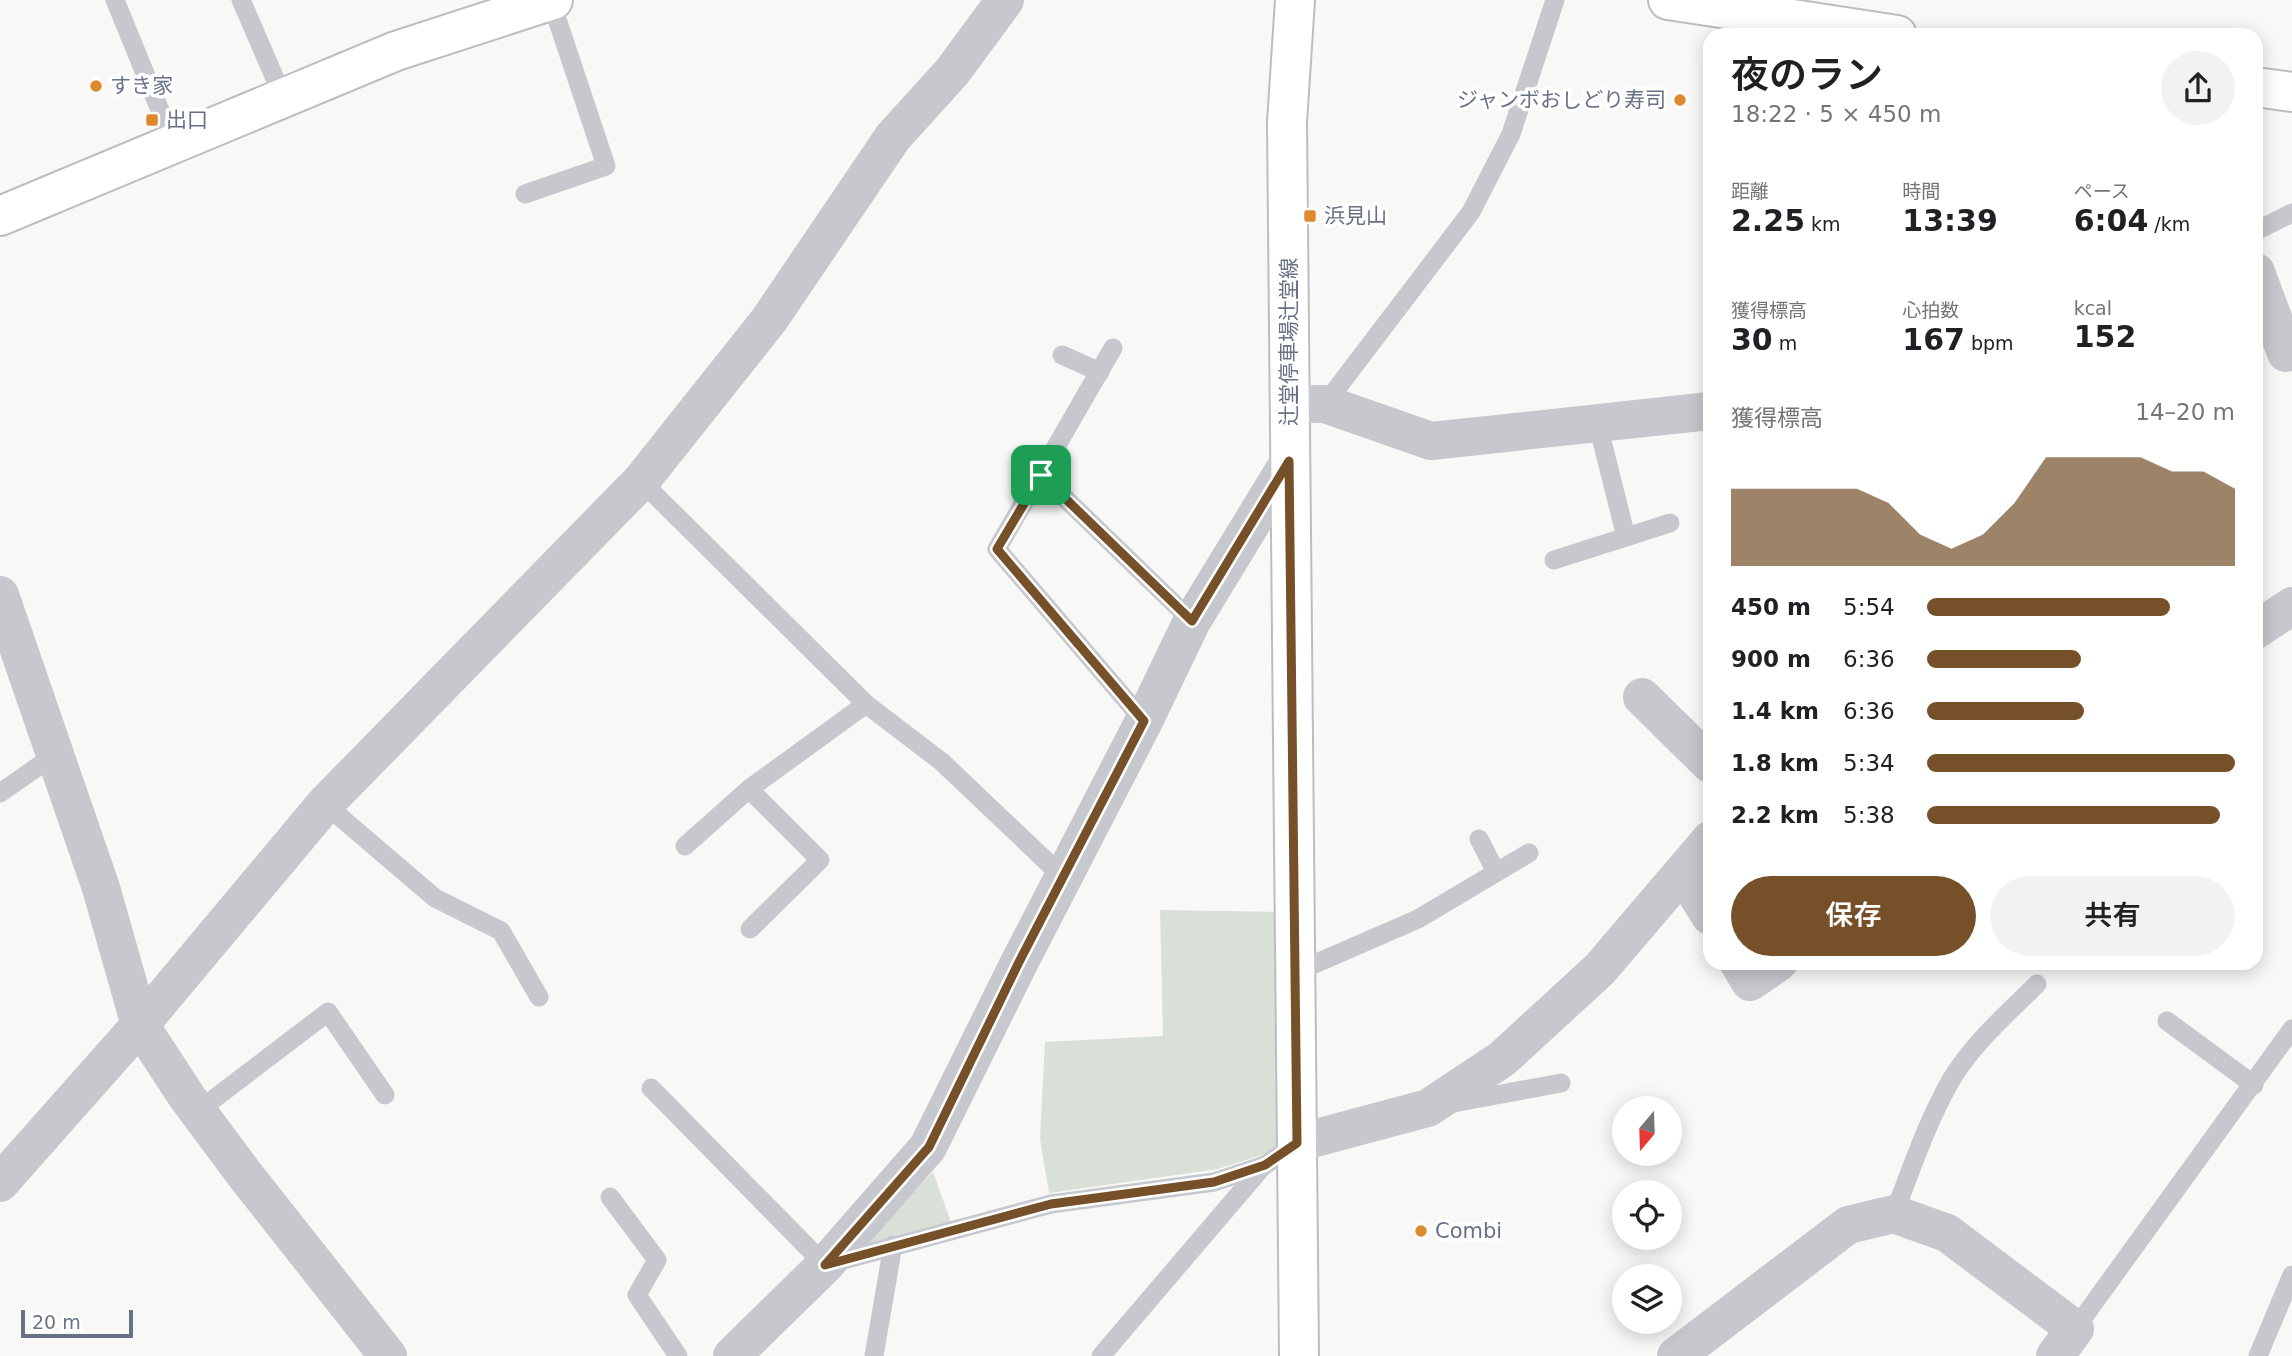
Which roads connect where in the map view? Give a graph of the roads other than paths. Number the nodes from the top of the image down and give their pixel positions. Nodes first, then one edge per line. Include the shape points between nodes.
1 (115, 0) edge
2 (241, 0) edge
3 (552, 0) edge
4 (1005, 0) edge
5 (1295, 0) edge
6 (1555, 0) edge
7 (1668, 0) edge
8 (1847, 28) edge
9 (2263, 88) edge
10 (2292, 92) edge
11 (283, 97) junction
12 (173, 142) junction
13 (524, 194) dead end
14 (2292, 213) edge
15 (0, 216) edge
16 (2263, 228) edge
17 (2263, 298) edge
18 (1113, 348) dead end
19 (1062, 355) dead end
20 (2278, 355) edge
21 (1100, 372) junction
22 (1307, 404) junction
23 (1703, 405) edge
24 (1598, 425) junction
25 (1289, 461) junction
26 (1041, 475) junction
27 (642, 481) junction
28 (1670, 523) dead end
29 (1626, 537) junction
30 (1555, 560) dead end
31 (0, 595) edge
32 (2292, 606) edge
33 (1192, 621) junction
34 (2263, 626) edge
35 (1642, 697) dead end
36 (866, 704) junction
37 (1144, 721) junction
38 (55, 754) junction
39 (1703, 757) edge
40 (749, 789) junction
41 (0, 793) edge
42 (325, 804) junction
43 (1479, 839) dead end
44 (685, 846) dead end
45 (1703, 849) edge
46 (1528, 853) dead end
47 (1496, 872) junction
48 (1684, 874) junction
49 (1065, 878) junction
50 (1703, 905) edge
51 (750, 929) dead end
52 (1743, 970) edge
53 (1767, 970) edge
54 (1296, 972) junction
55 (2037, 984) dead end
56 (539, 997) dead end
57 (2167, 1021) dead end
58 (140, 1025) junction
59 (2292, 1029) edge
60 (1561, 1083) dead end
61 (2255, 1085) junction
62 (651, 1088) dead end
63 (385, 1095) dead end
64 (1428, 1108) junction
65 (198, 1111) junction
66 (1297, 1143) junction
67 (1265, 1165) junction
68 (0, 1183) edge
69 (610, 1197) dead end
70 (1894, 1214) junction
71 (893, 1245) junction
72 (825, 1265) junction
73 (2292, 1275) edge
74 (2065, 1343) edge
75 (388, 1356) edge
76 (678, 1356) edge
77 (732, 1356) edge
78 (874, 1356) edge
79 (1101, 1356) edge
80 (1299, 1356) edge
81 (1676, 1356) edge
82 (2258, 1356) edge

1 - 12 lane
2 - 11 lane
3 - 11 main road via 396,51
3 - 13 lane via 606,166
4 - 27 street via 952,72 893,138 769,320
5 - 22 main road, 辻堂停車場辻堂線 via 1287,122
6 - 22 lane via 1511,134 1471,212
7 - 8 main road
9 - 10 main road
11 - 12 main road
12 - 15 main road
14 - 16 lane
17 - 20 street
18 - 21 lane
19 - 21 lane
21 - 26 lane
22 - 24 street via 1431,441
22 - 25 main road, 辻堂停車場辻堂線
23 - 24 street
24 - 29 lane
25 - 33 street
25 - 54 main road, 辻堂停車場辻堂線
26 - 33 lane
26 - 37 lane via 997,549
27 - 36 lane
27 - 42 street
28 - 29 lane
29 - 30 lane
31 - 38 street
32 - 34 street
33 - 37 street
35 - 39 street
36 - 40 lane
36 - 49 lane via 942,762
37 - 49 street
38 - 41 lane
38 - 58 street
40 - 44 lane
40 - 51 lane via 820,860
42 - 56 lane via 435,898 501,931
42 - 58 street
43 - 47 lane
45 - 48 street
46 - 47 lane
47 - 54 lane via 1418,919
48 - 50 street
48 - 64 street via 1600,969 1502,1059
49 - 72 street via 929,1147
52 - 53 street via 1750,982
54 - 66 main road, 辻堂停車場辻堂線
55 - 70 lane via 1983,1038 1951,1080
57 - 61 lane
58 - 65 street
58 - 68 street
59 - 61 lane
60 - 64 lane
61 - 74 lane
62 - 72 lane
63 - 65 lane via 328,1012
64 - 66 street
65 - 75 street
66 - 67 lane
66 - 80 main road, 辻堂停車場辻堂線
67 - 71 lane via 1214,1182 1051,1204
67 - 79 lane
69 - 76 lane via 657,1260 638,1295
70 - 74 street via 1947,1233
70 - 81 street via 1848,1225
71 - 72 lane
71 - 78 lane
72 - 77 street
73 - 82 lane

